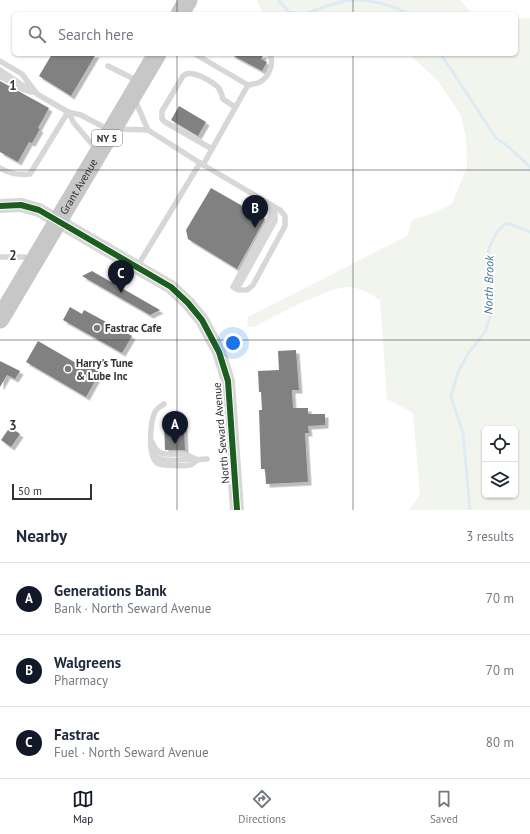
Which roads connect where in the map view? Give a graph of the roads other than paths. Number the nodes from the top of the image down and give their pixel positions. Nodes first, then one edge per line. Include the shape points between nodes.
1 (188, 0) edge
2 (181, 12) edge
3 (156, 56) edge
4 (198, 56) edge
5 (271, 56) edge
6 (0, 60) edge
7 (108, 66) dead end
8 (0, 70) edge
9 (0, 76) edge
10 (248, 85) junction
11 (136, 89) junction
12 (37, 94) junction
13 (235, 107) junction
14 (68, 112) junction
15 (112, 130) junction
16 (148, 130) junction
17 (212, 149) junction
18 (99, 152) junction
19 (201, 164) junction
20 (0, 168) edge
21 (269, 203) junction
22 (0, 206) edge
23 (58, 221) junction
24 (0, 257) edge
25 (25, 257) dead end
26 (137, 267) junction
27 (0, 319) edge
28 (164, 404) dead end
29 (151, 440) junction
30 (207, 459) dead end
31 (198, 460) junction
32 (237, 510) edge

1 - 2 highway
3 - 11 highway, Grant Avenue / NY 5
4 - 10 lane
5 - 10 lane via 272,65 262,81
6 - 12 lane via 22,74
7 - 11 lane
8 - 12 lane
9 - 12 lane via 22,89
10 - 13 lane
11 - 15 highway, Grant Avenue / NY 5
11 - 16 lane
12 - 14 lane
13 - 17 lane
13 - 17 lane via 222,99 217,87 191,72 186,73 162,111 162,119 165,122
14 - 15 lane via 81,115
14 - 18 lane
14 - 20 lane via 30,174 18,175
15 - 16 lane
15 - 18 highway, Grant Avenue / NY 5
16 - 19 lane
17 - 19 lane
18 - 23 highway, Grant Avenue / NY 5
19 - 21 lane
19 - 26 lane
21 - 21 lane via 271,217 235,288 247,290 253,285 285,226 285,216
22 - 23 street, North Seward Avenue via 21,205 39,210
23 - 26 street, North Seward Avenue
23 - 27 highway, Grant Avenue / NY 5
24 - 25 lane
26 - 32 street, North Seward Avenue via 183,298 202,320 219,352 230,395
28 - 29 lane via 154,413
29 - 31 lane via 154,447 164,455 184,454
29 - 31 lane via 152,457 159,464 190,465
30 - 31 lane

